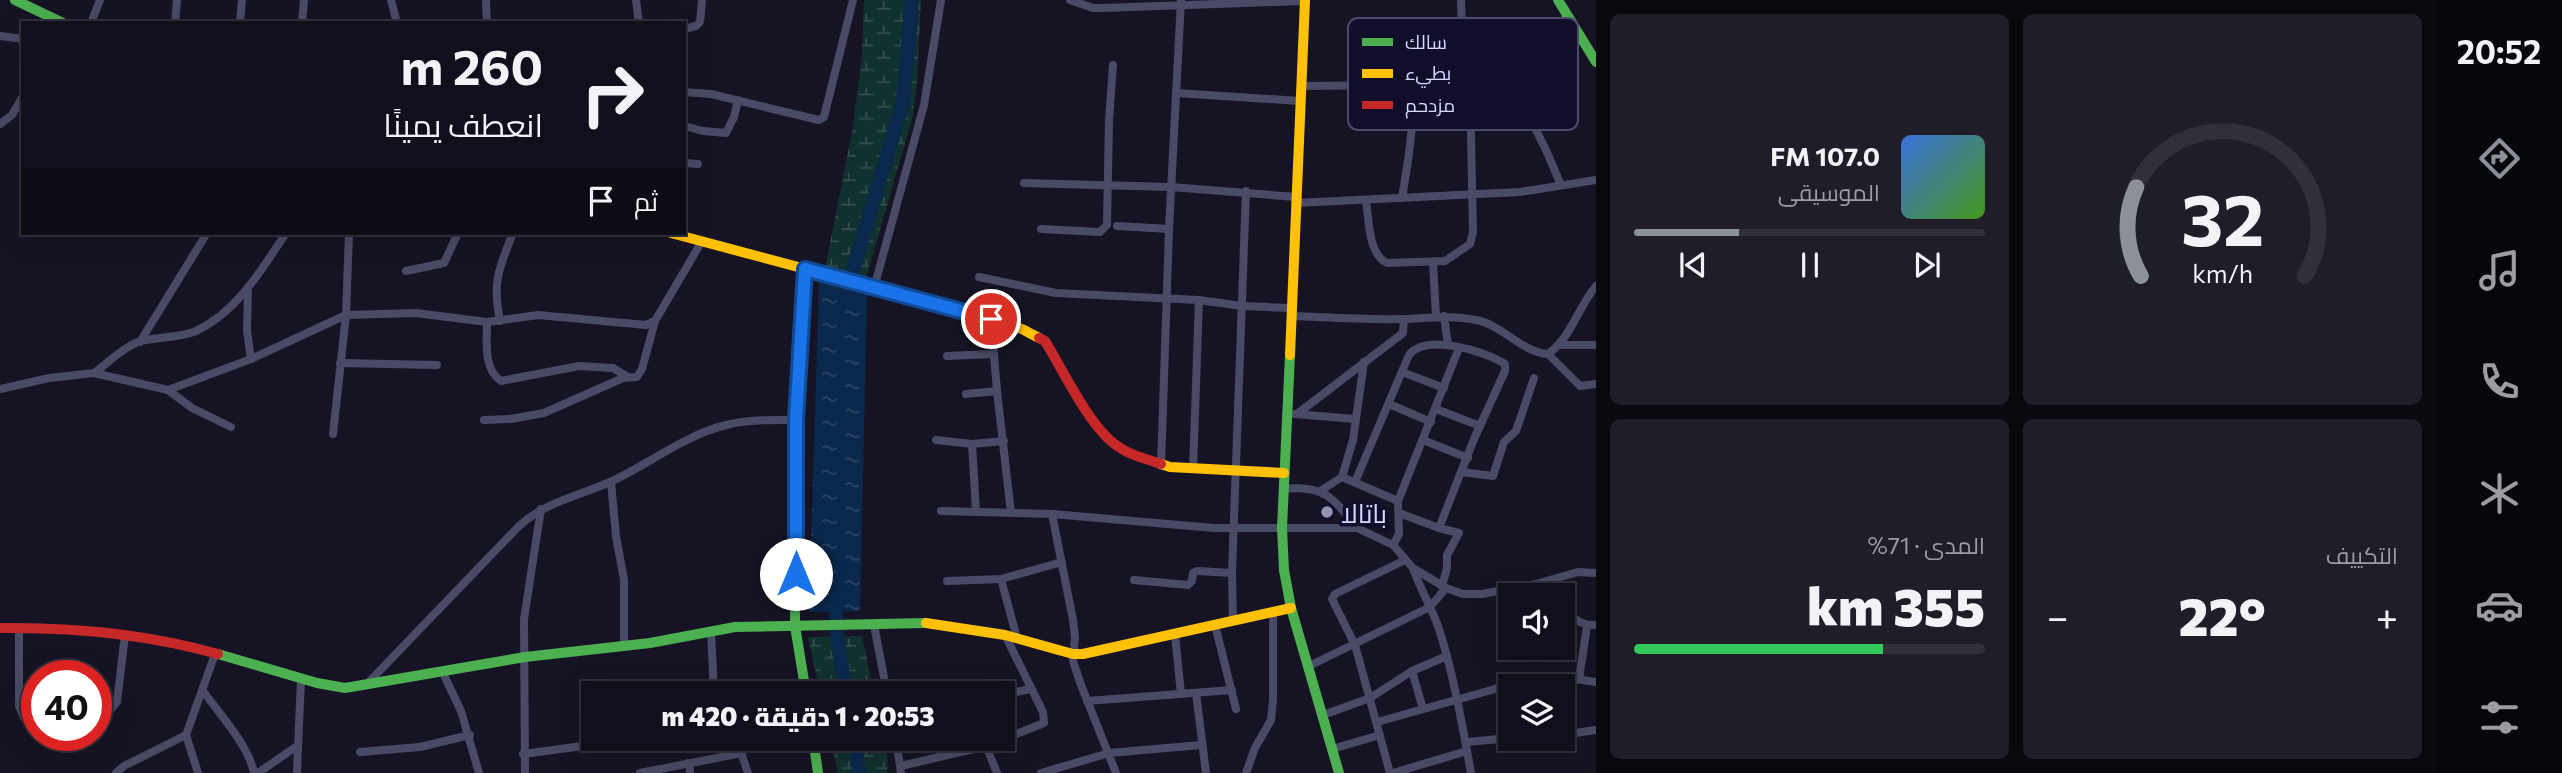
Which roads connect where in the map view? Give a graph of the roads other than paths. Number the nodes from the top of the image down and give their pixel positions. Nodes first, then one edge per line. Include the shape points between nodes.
1 (15, 0) edge
2 (100, 0) edge
3 (177, 0) edge
4 (242, 0) edge
5 (304, 0) edge
6 (391, 0) edge
7 (486, 0) edge
8 (636, 0) edge
9 (702, 0) edge
10 (853, 0) edge
11 (941, 0) edge
12 (1070, 0) edge
13 (1304, 0) edge
14 (1461, 0) edge
15 (1558, 0) edge
16 (1181, 3) edge
17 (1568, 15) junction
18 (1462, 18) edge
19 (1565, 18) edge
20 (1570, 18) edge
21 (59, 21) edge
22 (92, 21) edge
23 (175, 21) edge
24 (240, 21) edge
25 (302, 21) edge
26 (396, 21) edge
27 (487, 21) edge
28 (639, 21) edge
29 (686, 28) edge
30 (1578, 32) edge
31 (0, 36) edge
32 (21, 39) edge
33 (1596, 62) edge
34 (1113, 65) dead end
35 (1301, 86) junction
36 (1348, 86) edge
37 (686, 92) edge
38 (1176, 93) junction
39 (21, 99) edge
40 (738, 100) junction
41 (1300, 102) junction
42 (0, 124) edge
43 (686, 127) edge
44 (1410, 130) edge
45 (1470, 130) edge
46 (1535, 130) edge
47 (686, 163) edge
48 (698, 164) dead end
49 (1596, 180) edge
50 (1024, 183) dead end
51 (1109, 184) junction
52 (1561, 185) junction
53 (1171, 187) junction
54 (1247, 191) junction
55 (1472, 194) junction
56 (1402, 198) junction
57 (1296, 200) junction
58 (1366, 201) junction
59 (1117, 226) dead end
60 (1041, 229) dead end
61 (1169, 229) junction
62 (206, 235) edge
63 (285, 235) edge
64 (349, 235) edge
65 (457, 235) edge
66 (512, 235) edge
67 (679, 235) edge
68 (702, 241) junction
69 (1433, 262) junction
70 (805, 269) junction
71 (406, 271) dead end
72 (979, 277) dead end
73 (1596, 286) edge
74 (248, 287) junction
75 (874, 288) junction
76 (1166, 299) junction
77 (1199, 300) junction
78 (1242, 306) junction
79 (1291, 312) junction
80 (346, 314) junction
81 (1440, 316) junction
82 (991, 319) junction
83 (1404, 319) junction
84 (500, 321) junction
85 (655, 321) junction
86 (487, 322) junction
87 (140, 342) junction
88 (1448, 345) junction
89 (1560, 345) junction
90 (1596, 345) edge
91 (1459, 348) junction
92 (993, 354) junction
93 (1548, 354) junction
94 (947, 356) dead end
95 (251, 359) junction
96 (1364, 362) junction
97 (341, 363) junction
98 (437, 365) dead end
99 (1402, 372) junction
100 (94, 373) junction
101 (628, 377) junction
102 (1534, 378) dead end
103 (1596, 384) edge
104 (1444, 388) junction
105 (0, 389) edge
106 (168, 390) junction
107 (997, 391) junction
108 (966, 394) dead end
109 (1390, 404) junction
110 (1436, 409) junction
111 (1292, 414) junction
112 (1355, 419) junction
113 (484, 420) dead end
114 (796, 420) junction
115 (1431, 422) junction
116 (1480, 426) junction
117 (231, 427) dead end
118 (332, 433) dead end
119 (936, 440) dead end
120 (1423, 440) junction
121 (1004, 442) junction
122 (972, 444) junction
123 (1468, 458) junction
124 (1161, 466) junction
125 (1193, 469) junction
126 (1237, 471) junction
127 (1462, 472) junction
128 (1284, 473) junction
129 (1342, 477) junction
130 (611, 482) junction
131 (1355, 482) junction
132 (1284, 489) junction
133 (1320, 491) junction
134 (1398, 501) junction
135 (541, 509) junction
136 (941, 511) dead end
137 (976, 512) junction
138 (1012, 513) junction
139 (1399, 513) junction
140 (1052, 514) junction
141 (1439, 527) junction
142 (1233, 528) junction
143 (1282, 528) junction
144 (1357, 528) junction
145 (1393, 545) junction
146 (1405, 560) junction
147 (1062, 562) junction
148 (1413, 568) junction
149 (1232, 573) junction
150 (1596, 573) edge
151 (1001, 579) junction
152 (1134, 580) dead end
153 (947, 581) dead end
154 (1540, 583) edge
155 (1444, 587) junction
156 (1498, 591) edge
157 (1430, 607) junction
158 (1291, 608) junction
159 (1273, 612) junction
160 (1575, 619) edge
161 (1233, 621) junction
162 (874, 625) junction
163 (1215, 625) junction
164 (1592, 625) edge
165 (796, 626) junction
166 (0, 628) edge
167 (19, 628) junction
168 (711, 631) junction
169 (125, 635) junction
170 (1005, 635) junction
171 (1175, 635) junction
172 (1017, 638) junction
173 (1355, 645) junction
174 (624, 646) junction
175 (215, 654) junction
176 (1073, 654) junction
177 (1447, 656) junction
178 (525, 657) junction
179 (1309, 666) junction
180 (442, 671) junction
181 (1412, 671) junction
182 (301, 679) junction
183 (1575, 679) edge
184 (1578, 679) junction
185 (713, 681) edge
186 (804, 681) edge
187 (885, 681) edge
188 (1596, 682) edge
189 (366, 685) junction
190 (1030, 689) junction
191 (1498, 689) edge
192 (1231, 690) junction
193 (203, 691) junction
194 (1015, 692) edge
195 (1196, 693) junction
196 (1181, 694) junction
197 (1370, 698) junction
198 (1458, 699) junction
199 (1087, 701) junction
200 (112, 708) edge
201 (1236, 709) dead end
202 (1423, 709) junction
203 (21, 711) edge
204 (1323, 715) junction
205 (1377, 722) junction
206 (1596, 730) edge
207 (1575, 733) edge
208 (1015, 734) edge
209 (186, 735) junction
210 (470, 735) junction
211 (1380, 735) junction
212 (1498, 741) edge
213 (1201, 745) junction
214 (298, 746) junction
215 (581, 746) edge
216 (1467, 747) junction
217 (1332, 749) junction
218 (815, 751) edge
219 (898, 751) edge
220 (968, 751) edge
221 (988, 751) edge
222 (360, 752) dead end
223 (742, 753) joint
224 (1109, 753) junction
225 (523, 754) junction
226 (689, 763) junction
227 (1071, 769) edge
228 (901, 770) edge
229 (116, 773) edge
230 (198, 773) edge
231 (256, 773) edge
232 (297, 773) edge
233 (479, 773) edge
234 (524, 773) edge
235 (640, 773) edge
236 (690, 773) edge
237 (748, 773) edge
238 (818, 773) edge
239 (997, 773) edge
240 (1041, 773) edge
241 (1116, 773) edge
242 (1206, 773) edge
243 (1246, 773) edge
244 (1339, 773) edge
245 (1391, 773) edge
246 (1471, 773) edge

1 - 21 street
2 - 22 street
3 - 23 street
4 - 24 street
5 - 25 street
6 - 26 street
7 - 27 street
8 - 28 street
9 - 29 street via 700,22
10 - 40 street via 824,117 819,120
11 - 75 street via 924,105
12 - 16 street via 1093,8
13 - 16 street
13 - 35 street
14 - 18 street
15 - 17 street
16 - 38 street
17 - 19 street
17 - 20 street
30 - 33 street
31 - 32 street
34 - 51 street
35 - 36 street
35 - 41 street
37 - 40 street
38 - 41 street
38 - 53 street
39 - 42 street
40 - 43 street via 726,133
41 - 57 street
44 - 56 street
45 - 55 street
46 - 52 street
47 - 48 street
49 - 52 street
50 - 51 street
51 - 53 street
51 - 60 street via 1109,220 1103,230
52 - 55 street
53 - 54 street
53 - 61 street
54 - 57 street
54 - 78 street
55 - 56 street
55 - 69 street via 1470,244 1451,258
56 - 58 street
57 - 58 street
57 - 79 street
58 - 69 street via 1374,246 1382,260
59 - 61 street
61 - 76 street
62 - 87 street
63 - 74 street
64 - 80 street
65 - 71 street via 444,263
66 - 84 street via 495,288
67 - 68 street
68 - 70 street
68 - 85 street
69 - 81 street
70 - 75 street
70 - 114 street
72 - 76 street via 1056,293
73 - 89 street
74 - 87 street via 230,309 197,331
74 - 95 street
75 - 82 street
76 - 77 street
76 - 124 street
77 - 78 street
77 - 125 street
78 - 79 street
78 - 126 street
79 - 83 street
79 - 111 street
80 - 86 street via 416,313
80 - 95 street
80 - 97 street
81 - 83 street
81 - 88 street
81 - 93 street via 1491,324 1535,352
82 - 92 street
82 - 124 street via 1045,341 1105,436 1128,453
83 - 96 street via 1403,333
84 - 85 street via 538,315 636,325
84 - 86 street
85 - 101 street via 639,374
86 - 101 street via 487,355 494,376 501,381 579,366 612,368
87 - 100 street
88 - 91 street
88 - 99 street via 1416,348
89 - 90 street
89 - 93 street
91 - 104 street
91 - 116 street via 1500,361 1505,367
92 - 94 street
92 - 107 street
93 - 103 street via 1580,386
95 - 106 street
96 - 111 street
96 - 112 street
97 - 98 street
97 - 118 street
99 - 104 street
99 - 109 street
100 - 105 street
100 - 106 street
101 - 113 street via 544,413
102 - 127 street via 1516,431 1504,442 1493,476
104 - 110 street
106 - 117 street
107 - 108 street
107 - 121 street
109 - 115 street
109 - 131 street
110 - 115 street
110 - 116 street
111 - 112 street
111 - 128 street
112 - 129 street
114 - 130 street via 724,425
114 - 165 street
115 - 120 street
116 - 123 street
119 - 122 street
120 - 123 street
120 - 134 street
121 - 122 street
121 - 138 street
122 - 137 street
123 - 127 street
124 - 125 street
125 - 126 street
126 - 128 street
126 - 142 street
127 - 141 street
128 - 132 street
129 - 131 street
129 - 133 street
130 - 135 street
130 - 174 street via 625,599
131 - 134 street
132 - 133 street
132 - 143 street
133 - 144 street
134 - 139 street
135 - 178 street via 526,590
135 - 189 street via 452,593
136 - 137 street
137 - 138 street
138 - 140 street
139 - 141 street
139 - 145 street via 1399,534
140 - 142 street
140 - 147 street
141 - 155 street via 1459,533 1447,555
142 - 143 street
142 - 149 street
143 - 144 street
143 - 158 street
144 - 145 street
145 - 146 street
146 - 148 street
146 - 173 street via 1333,597
147 - 151 street
147 - 176 street via 1075,637
148 - 155 street
148 - 157 street
149 - 152 street via 1197,571 1188,585
149 - 161 street
150 - 154 street via 1578,572
151 - 153 street
151 - 172 street
155 - 156 street via 1464,594
155 - 157 street
157 - 173 street
157 - 177 street
158 - 159 street
158 - 179 street
159 - 161 street
159 - 243 street via 1270,720
160 - 164 street
161 - 163 street
162 - 165 street
162 - 170 street via 920,622
162 - 187 street
163 - 171 street
163 - 192 street
164 - 184 street
165 - 168 street
165 - 186 street
166 - 167 street
167 - 169 street via 65,627
167 - 203 street
168 - 174 street
168 - 185 street
169 - 175 street
169 - 200 street via 117,702
170 - 172 street
170 - 190 street
171 - 176 street
171 - 196 street
172 - 176 street
173 - 179 street
173 - 197 street
174 - 178 street
175 - 182 street
175 - 193 street
176 - 199 street
177 - 181 street
177 - 198 street
178 - 180 street
178 - 225 street
179 - 204 street
180 - 189 street
180 - 210 street
181 - 197 street
181 - 202 street
182 - 189 street via 332,687
182 - 214 street
183 - 184 street
184 - 188 street
190 - 194 street
190 - 208 street via 1044,723
191 - 198 street
192 - 195 street
192 - 201 street
193 - 209 street
193 - 231 street
195 - 196 street
195 - 213 street
196 - 199 street
197 - 204 street
197 - 205 street
198 - 202 street
198 - 216 street
199 - 224 street
202 - 205 street
204 - 217 street
205 - 211 street
206 - 207 street
209 - 229 street
209 - 230 street
210 - 222 street via 420,747
210 - 233 street
211 - 217 street
211 - 245 street
212 - 216 street
213 - 224 street
213 - 242 street
214 - 231 street
214 - 232 street
215 - 225 street
216 - 245 street
216 - 246 street
217 - 244 street
218 - 238 street
219 - 228 street
220 - 228 street
221 - 239 street
223 - 226 street
223 - 237 street
224 - 227 street
224 - 241 street
225 - 234 street
226 - 235 street
226 - 236 street
227 - 240 street

